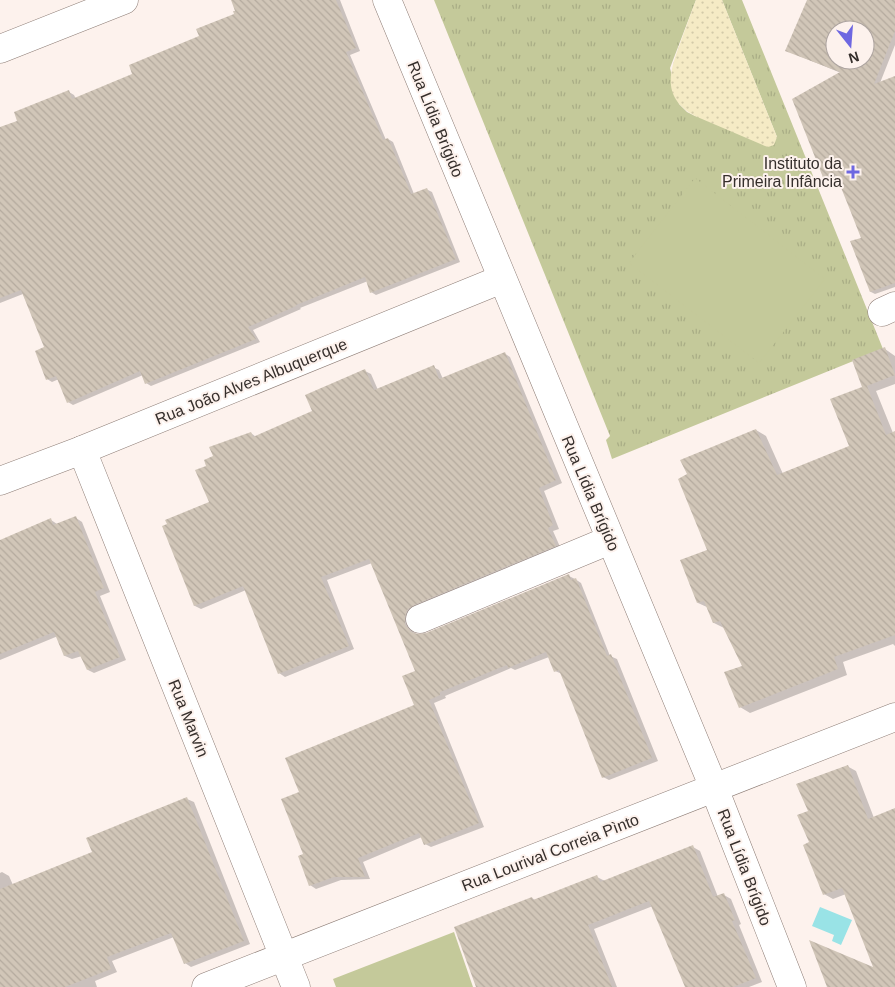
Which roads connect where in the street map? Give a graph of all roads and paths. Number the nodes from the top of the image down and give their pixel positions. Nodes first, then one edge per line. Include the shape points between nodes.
1 (124, 0) edge
2 (387, 0) edge
3 (0, 49) edge
4 (502, 279) junction
5 (82, 450) junction
6 (0, 481) edge
7 (610, 540) junction
8 (420, 619) dead end
9 (895, 717) edge
10 (714, 788) junction
11 (283, 956) junction
12 (206, 987) edge
13 (296, 987) edge
14 (792, 987) edge

1 - 3 street
2 - 4 street, Rua Lídia Brígido
4 - 5 street, Rua João Alves Albuquerque
4 - 7 street, Rua Lídia Brígido
5 - 6 street, Rua João Alves Albuquerque
5 - 11 street, Rua Marvin
7 - 8 street
7 - 10 street, Rua Lídia Brígido
9 - 10 street, Rua Lourival Correia Pìnto
10 - 11 street, Rua Lourival Correia Pìnto
10 - 14 street, Rua Lídia Brígido
11 - 12 street, Rua Lourival Correia Pìnto
11 - 13 street, Rua Marvin

